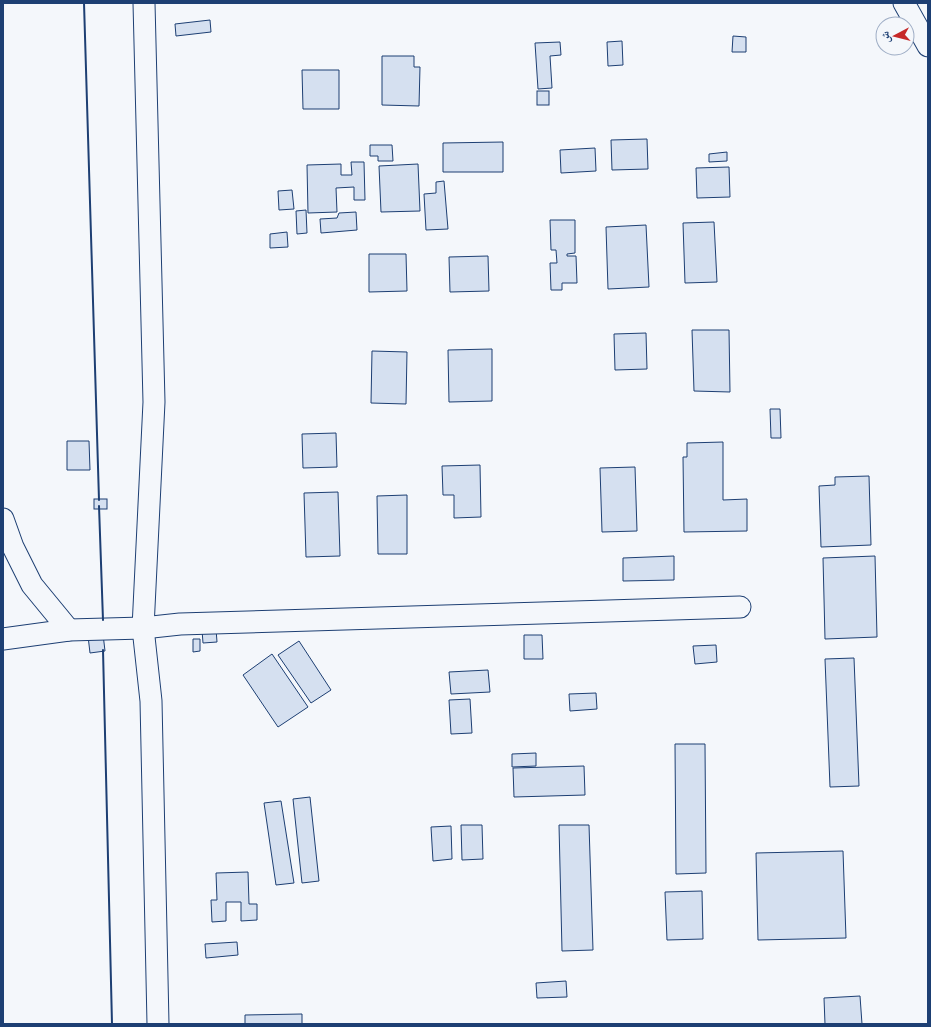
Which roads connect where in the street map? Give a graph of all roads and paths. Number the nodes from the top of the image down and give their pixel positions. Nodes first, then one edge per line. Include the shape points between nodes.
1 (144, 3) edge
2 (904, 3) edge
3 (928, 46) edge
4 (3, 519) edge
5 (740, 607) dead end
6 (143, 628) junction
7 (69, 630) junction
8 (3, 639) edge
9 (158, 1024) edge

1 - 6 street via 154,402
2 - 3 street
4 - 7 street via 13,547 32,585
5 - 6 street via 180,624
6 - 7 street
6 - 9 street via 151,701
7 - 8 street

